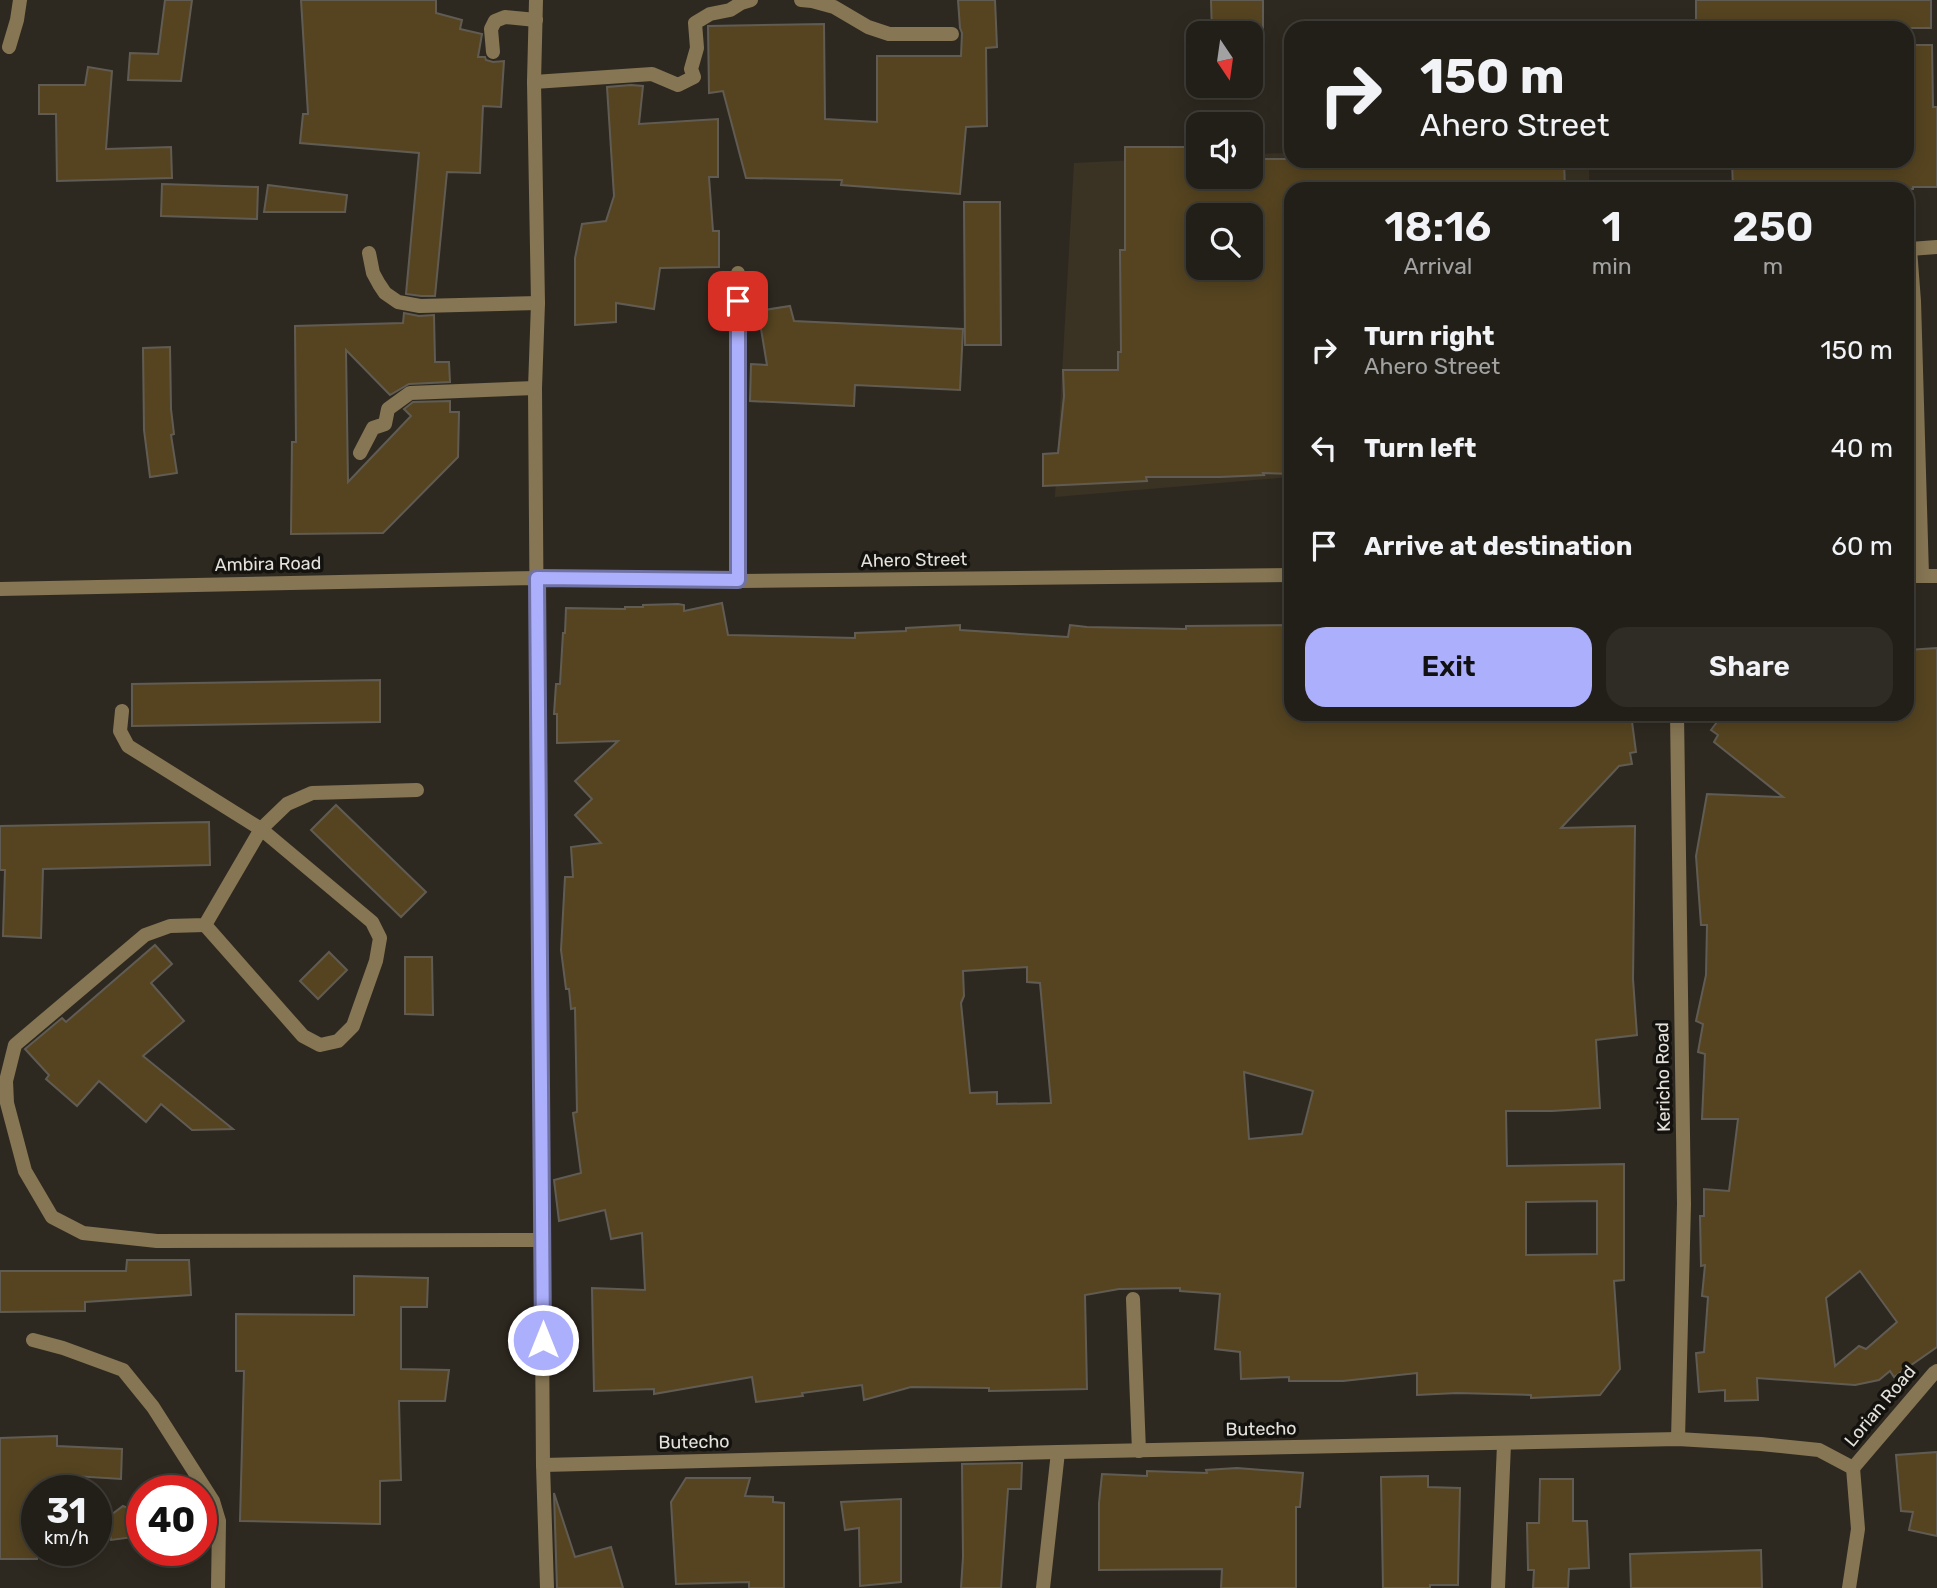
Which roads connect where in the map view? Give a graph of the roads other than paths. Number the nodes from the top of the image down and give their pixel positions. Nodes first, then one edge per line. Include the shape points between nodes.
1 (20, 0) edge
2 (536, 0) edge
3 (751, 0) edge
4 (801, 0) edge
5 (536, 20) junction
6 (952, 34) dead end
7 (9, 47) dead end
8 (493, 52) dead end
9 (534, 82) junction
10 (1937, 247) edge
11 (1914, 249) edge
12 (369, 254) dead end
13 (738, 273) dead end
14 (1914, 301) edge
15 (538, 303) junction
16 (535, 388) junction
17 (360, 453) dead end
18 (1284, 575) edge
19 (1922, 576) edge
20 (537, 578) junction
21 (738, 580) junction
22 (0, 589) edge
23 (122, 711) dead end
24 (1677, 721) edge
25 (417, 790) dead end
26 (261, 829) junction
27 (205, 925) junction
28 (542, 1240) junction
29 (1133, 1299) dead end
30 (33, 1340) dead end
31 (1937, 1371) edge
32 (1678, 1439) junction
33 (1504, 1444) junction
34 (1139, 1451) junction
35 (1058, 1452) junction
36 (543, 1465) junction
37 (1853, 1468) junction
38 (218, 1588) edge
39 (547, 1588) edge
40 (1043, 1588) edge
41 (1498, 1588) edge
42 (1849, 1588) edge

1 - 7 street
2 - 5 street
3 - 9 street via 695,23 694,77 687,82 678,85 652,74
4 - 6 street via 834,7 889,34
5 - 8 street via 495,20
5 - 9 street
9 - 15 street
10 - 11 street
12 - 15 street via 379,284 398,302 420,306
13 - 21 street
14 - 19 street
15 - 16 street
16 - 17 street via 411,393 388,409 385,424 373,428
16 - 20 street
18 - 21 street, Ahero Street
20 - 21 street, Ahero Street
20 - 22 street, Ambira Road
20 - 28 street
23 - 26 street via 120,731 128,746
24 - 32 street, Kericho Road via 1684,1204
25 - 26 street via 312,793 287,804
26 - 27 street
26 - 27 street via 372,922 380,938 353,1026 338,1041 320,1045 303,1035
27 - 28 street via 170,926 145,935 15,1045 6,1081 7,1103 25,1171 52,1217 83,1233 157,1241
28 - 36 street
29 - 34 street
30 - 38 street via 123,1370 153,1407 213,1501 219,1521
31 - 37 street, Lorian Road
32 - 33 street, Butecho
32 - 37 street, Butecho via 1819,1450
33 - 34 street, Butecho
33 - 41 street
34 - 35 street, Butecho
35 - 36 street, Butecho
35 - 40 street
36 - 39 street
37 - 42 street via 1858,1529

